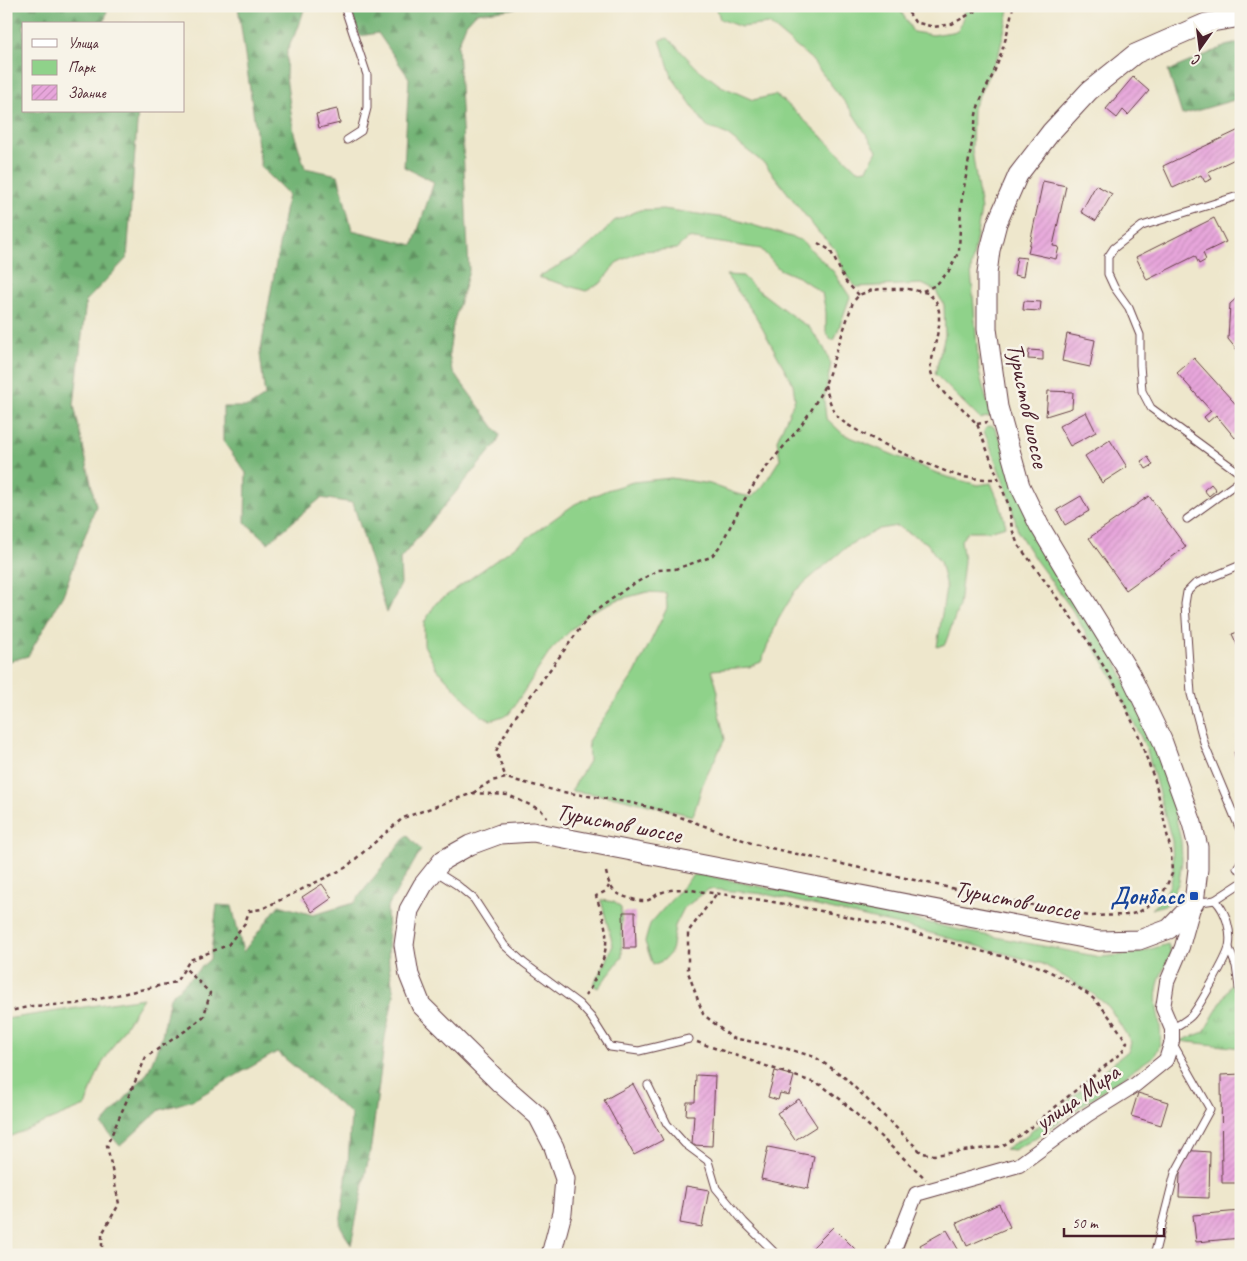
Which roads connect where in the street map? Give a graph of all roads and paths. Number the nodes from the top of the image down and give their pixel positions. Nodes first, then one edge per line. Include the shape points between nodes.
1 (344, 6) edge
2 (904, 6) edge
3 (980, 6) edge
4 (1013, 6) edge
5 (1241, 16) edge
6 (347, 140) dead end
7 (1241, 195) edge
8 (818, 243) dead end
9 (922, 292) junction
10 (859, 295) junction
11 (825, 385) junction
12 (1241, 474) edge
13 (997, 479) junction
14 (1241, 480) edge
15 (1187, 519) dead end
16 (1241, 565) edge
17 (506, 778) junction
18 (474, 793) junction
19 (1241, 832) edge
20 (564, 838) junction
21 (1241, 862) edge
22 (1241, 870) edge
23 (434, 871) junction
24 (606, 872) dead end
25 (1241, 883) edge
26 (609, 886) junction
27 (717, 893) junction
28 (1214, 900) junction
29 (1194, 903) junction
30 (1172, 940) junction
31 (1229, 948) junction
32 (185, 968) junction
33 (589, 990) dead end
34 (1241, 1002) edge
35 (6, 1012) edge
36 (1172, 1035) junction
37 (690, 1039) joint
38 (648, 1085) dead end
39 (936, 1188) junction
40 (1155, 1252) dead end
41 (102, 1255) edge
42 (551, 1255) edge
43 (777, 1255) edge
44 (892, 1255) edge

1 - 6 lane via 366,75 367,108 361,131
2 - 3 path via 915,22 934,28 952,24
4 - 9 path via 996,69 975,115 961,204 959,251 949,271
5 - 29 main road, Туристов шоссе via 1206,23 1135,54 1089,91 1018,175 996,223 987,274 987,329 998,407 1020,486 1039,525 1130,674 1162,740 1198,847
7 - 12 lane via 1142,226 1114,248 1108,257 1108,274 1129,308 1140,335 1142,391 1151,408
8 - 10 path via 830,250 846,282
9 - 10 path via 884,289
9 - 13 path via 936,302 939,311 930,369 934,381 977,424
10 - 11 path via 853,302
11 - 13 path via 838,418 854,429 960,476
11 - 17 path via 799,428 760,475 710,558 675,569 658,570 590,615 512,720 496,751
13 - 17 path via 1009,506 1018,545 1090,644 1117,688 1156,784 1171,852 1172,874 1163,893 1139,912 1089,916 982,895 754,844 661,810 557,792
14 - 15 lane
16 - 19 lane via 1195,584 1187,592 1185,604 1191,694 1205,746
17 - 18 path via 491,781
18 - 20 path via 508,795 541,810
18 - 32 path via 403,818 345,868 262,909 249,911 245,923 228,945 190,960
20 - 23 main road, Туристов шоссе via 533,832 500,834 443,860
20 - 30 main road, Туристов шоссе via 1099,941
21 - 22 lane via 1237,868
23 - 37 lane via 474,899 504,945 579,1004 610,1047 639,1051
23 - 42 main road, Туристов шоссе via 409,910 404,945 408,975 421,1005 538,1116 565,1179 562,1213
24 - 26 path
25 - 28 lane
26 - 27 path via 619,895 644,901 652,900 661,892 678,889
26 - 33 path via 596,896 606,923 608,944
27 - 27 path via 688,932 688,972 703,1014 732,1038 815,1057 843,1076 922,1153 934,1155 1002,1146 1025,1132 1122,1052 1127,1042 1110,1016 1089,996 1055,974 1030,964 866,920 771,900
28 - 29 lane
28 - 31 lane via 1226,915
29 - 30 street
29 - 30 main road, Туристов шоссе via 1168,929
30 - 36 street via 1163,1008
31 - 34 lane via 1236,966
31 - 36 lane via 1200,1004
32 - 35 path via 176,982 76,1004 32,1006
32 - 41 path via 210,993 204,1016 146,1057 107,1145 119,1204 102,1234
36 - 39 street, улица Мира via 1166,1060 1019,1165
36 - 40 lane via 1210,1109 1175,1173
37 - 39 path via 821,1085 840,1098
38 - 43 lane via 667,1124 685,1144 708,1161 716,1188
39 - 44 street, улица Мира via 916,1194

